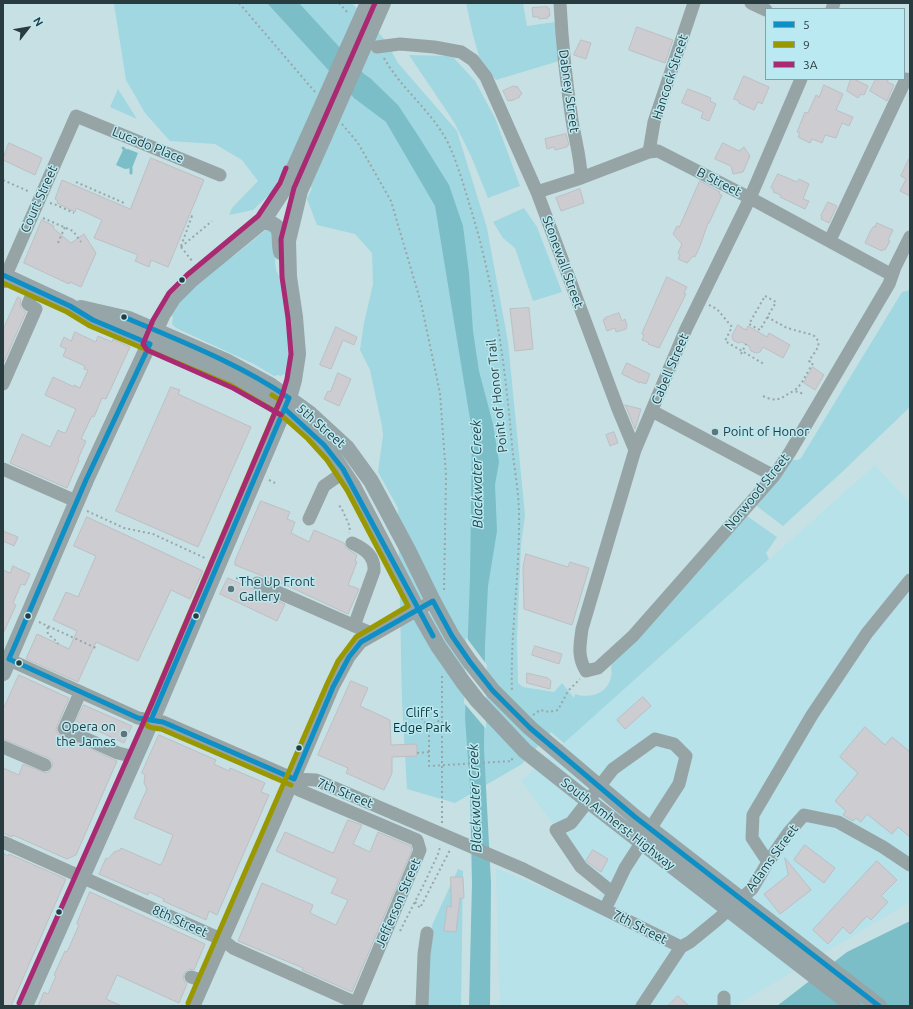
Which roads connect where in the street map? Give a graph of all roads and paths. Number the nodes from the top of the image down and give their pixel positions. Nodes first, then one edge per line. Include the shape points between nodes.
1 (239, 3) edge
2 (340, 3) edge
3 (368, 3) edge
4 (383, 3) edge
5 (560, 3) edge
6 (694, 3) edge
7 (751, 3) edge
8 (765, 10) edge
9 (350, 14) dead end
10 (377, 47) joint
11 (801, 80) edge
12 (907, 80) edge
13 (315, 92) dead end
14 (76, 116) joint
15 (339, 120) dead end
16 (649, 152) junction
17 (220, 175) dead end
18 (581, 178) junction
19 (3, 180) edge
20 (76, 182) dead end
21 (293, 188) junction
22 (537, 192) junction
23 (34, 193) dead end
24 (750, 198) junction
25 (47, 203) dead end
26 (124, 203) dead end
27 (74, 213) dead end
28 (41, 217) dead end
29 (194, 217) dead end
30 (212, 221) dead end
31 (263, 221) junction
32 (70, 225) dead end
33 (65, 227) junction
34 (68, 229) junction
35 (910, 237) edge
36 (830, 240) junction
37 (81, 242) dead end
38 (58, 244) dead end
39 (180, 247) junction
40 (195, 264) dead end
41 (892, 275) junction
42 (289, 277) junction
43 (4, 278) edge
44 (34, 290) junction
45 (713, 307) dead end
46 (768, 317) junction
47 (153, 337) junction
48 (746, 344) dead end
49 (742, 351) junction
50 (741, 354) dead end
51 (764, 364) dead end
52 (3, 384) edge
53 (794, 391) junction
54 (803, 394) dead end
55 (763, 396) dead end
56 (287, 404) junction
57 (652, 411) junction
58 (635, 450) junction
59 (3, 468) edge
60 (344, 472) junction
61 (774, 476) junction
62 (268, 480) dead end
63 (275, 483) dead end
64 (82, 506) junction
65 (339, 506) dead end
66 (309, 519) dead end
67 (350, 540) joint
68 (207, 559) dead end
69 (236, 578) dead end
70 (910, 580) edge
71 (242, 581) dead end
72 (257, 583) dead end
73 (438, 600) junction
74 (418, 609) junction
75 (38, 622) dead end
76 (354, 626) junction
77 (48, 627) junction
78 (373, 634) junction
79 (58, 644) dead end
80 (96, 648) dead end
81 (5, 663) edge
82 (442, 669) dead end
83 (586, 671) junction
84 (512, 692) dead end
85 (80, 693) junction
86 (418, 714) dead end
87 (529, 718) dead end
88 (442, 719) junction
89 (151, 720) junction
90 (429, 727) junction
91 (3, 747) edge
92 (429, 752) junction
93 (417, 753) dead end
94 (135, 757) junction
95 (507, 762) dead end
96 (44, 765) dead end
97 (443, 766) junction
98 (294, 778) junction
99 (442, 820) junction
100 (447, 824) dead end
101 (442, 825) dead end
102 (440, 839) dead end
103 (3, 842) edge
104 (451, 846) dead end
105 (768, 862) junction
106 (910, 865) edge
107 (81, 876) junction
108 (613, 893) junction
109 (415, 902) junction
110 (605, 909) junction
111 (427, 933) dead end
112 (398, 935) dead end
113 (222, 940) junction
114 (681, 947) junction
115 (190, 977) dead end
116 (204, 981) junction
117 (355, 1005) edge
118 (25, 1006) edge
119 (194, 1006) edge
120 (422, 1006) edge
121 (642, 1006) edge
122 (853, 1006) edge
123 (879, 1006) edge

1 - 13 path
2 - 9 path
3 - 21 main road, bridge
4 - 21 main road, bridge
5 - 18 street, Dabney Street via 563,55
6 - 16 street, Hancock Street via 654,122
7 - 8 street
10 - 22 street, Stonewall Street via 400,44 434,47 461,52 473,60 486,77
10 - 84 path, Point of Honor Trail via 392,72 418,100 447,143 478,230 496,312 519,514
11 - 24 street, Cabell Street
12 - 36 street
14 - 17 street, Lucado Place
14 - 43 street, Court Street
15 - 73 path via 358,142 392,201 421,304 440,393 446,476
16 - 18 street
16 - 24 street, B Street via 658,151
18 - 22 street
19 - 23 path
20 - 26 path
21 - 31 main road
21 - 42 main road via 288,241
22 - 58 street, Stonewall Street
24 - 36 street, B Street
24 - 57 street, Cabell Street via 686,329
25 - 27 path
28 - 33 path
29 - 39 path via 192,216
30 - 39 path
31 - 42 main road via 277,226
31 - 47 main road via 191,280 174,298
32 - 34 path
33 - 34 path
33 - 38 path
34 - 37 path via 73,231
35 - 41 street, Norwood Street
36 - 41 street, B Street
39 - 40 path
41 - 61 street, Norwood Street
42 - 56 main road via 298,354
43 - 44 main road, 5th Street
44 - 47 main road, 5th Street via 70,306 129,319
44 - 52 street via 28,304 36,309
45 - 49 path via 732,327 725,341
46 - 46 path via 776,302 765,296 749,324 760,330
46 - 53 path via 787,328 813,335 818,342 817,350 809,361 813,363 802,384
47 - 56 main road, 5th Street via 226,361 270,385
47 - 64 main road via 86,480
48 - 49 path
49 - 50 path
49 - 51 path
53 - 54 path
53 - 55 path via 778,400
56 - 60 main road, 5th Street via 324,445
56 - 73 main road, 5th Street via 309,413 347,448 371,481
56 - 89 main road
57 - 58 street, Cabell Street
57 - 61 street
58 - 83 street, Cabell Street via 582,629 579,651
59 - 64 street
60 - 66 street via 324,486
60 - 74 main road, 5th Street
61 - 83 street, Norwood Street via 633,636 598,668
62 - 63 path
64 - 68 path via 124,528 152,534
64 - 81 main road
65 - 67 path via 342,507 350,527
67 - 76 street via 368,553 374,567
69 - 71 path
70 - 105 street via 867,633 812,715 753,815 752,838
72 - 76 street
73 - 74 street
73 - 123 main road, South Amherst Highway, bridge via 452,636 470,662 493,691 530,728 635,817
74 - 78 street
74 - 122 main road, South Amherst Highway, bridge via 438,646 463,682 526,750
75 - 77 path
76 - 78 street
77 - 79 path via 48,636
77 - 80 path
78 - 98 street via 361,642 344,665
81 - 85 street, 7th Street
82 - 88 path
83 - 87 path via 568,691 558,710 540,710
85 - 89 street, 7th Street via 138,718
85 - 94 street via 64,729 118,753
86 - 90 path
88 - 90 path
88 - 97 path
89 - 94 main road
89 - 98 street, 7th Street via 163,722
90 - 92 path
91 - 96 street
92 - 93 path
92 - 97 path via 429,766
94 - 107 main road
95 - 97 path
97 - 99 path
98 - 110 street, 7th Street, bridge via 316,780 523,869
98 - 113 street
98 - 117 street, Jefferson Street via 299,790 418,840 420,850
99 - 100 path
99 - 101 path
102 - 109 path via 439,852
103 - 107 street, 8th Street
104 - 109 path via 420,908
105 - 106 street, Adams Street via 804,815 838,822
105 - 114 street, Adams Street via 752,889
107 - 113 street, 8th Street
107 - 118 main road
108 - 108 street via 679,784 686,756 674,744 655,739 613,769 571,823 556,830 581,867
108 - 110 street
109 - 112 path
110 - 114 street, 7th Street
111 - 120 street
113 - 116 street
113 - 117 street, 8th Street via 233,948
114 - 121 street, Adams Street
115 - 116 street
116 - 119 street

